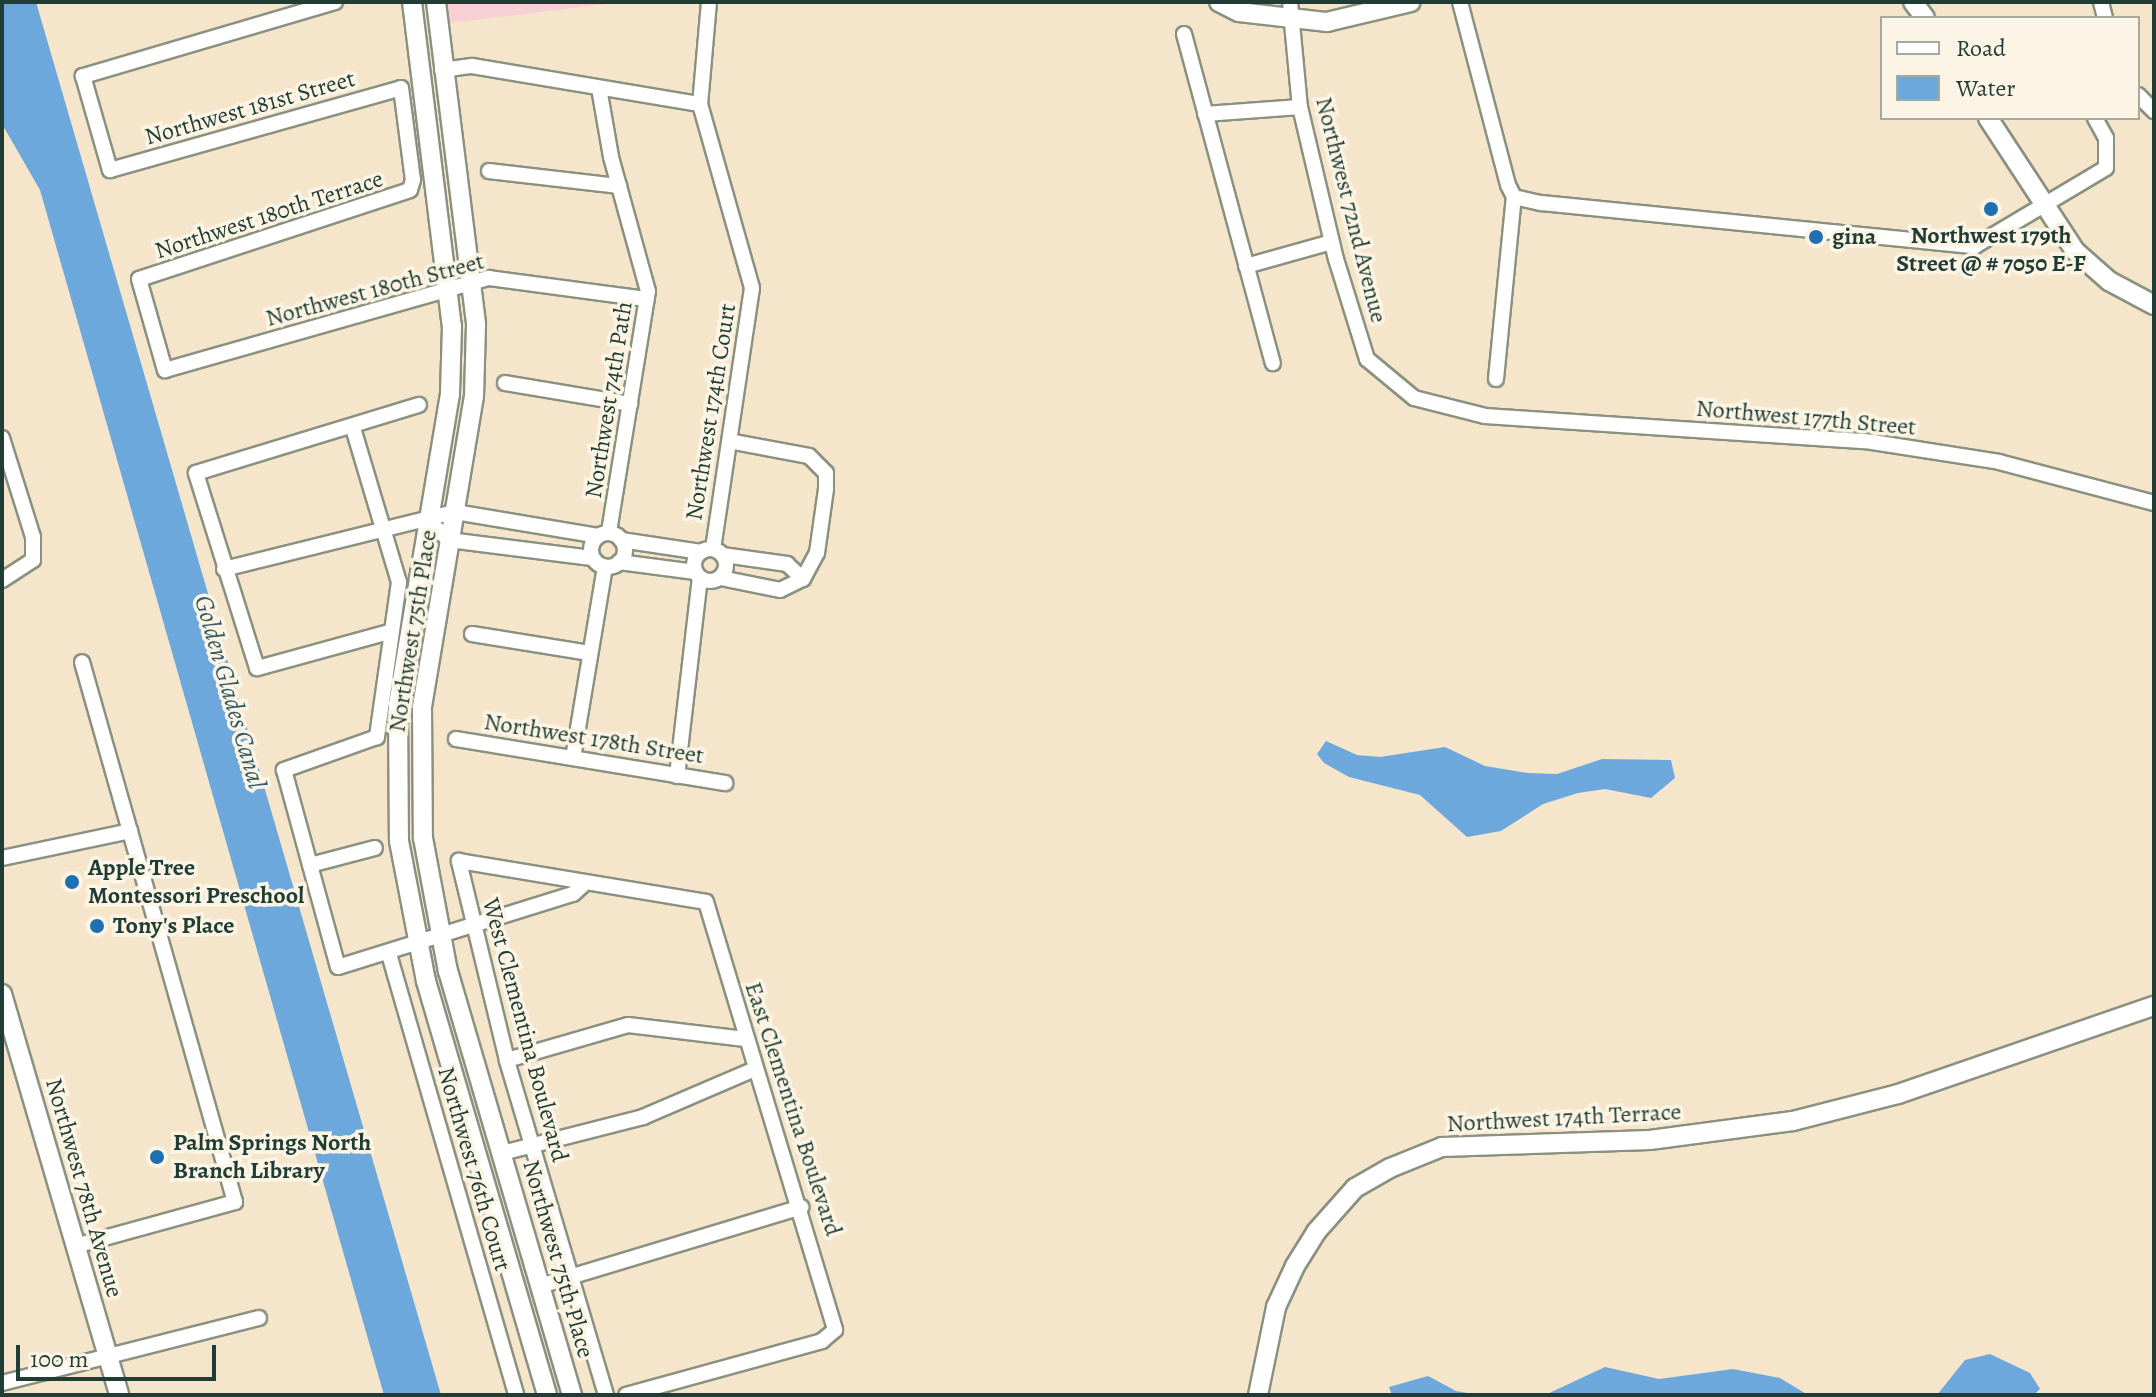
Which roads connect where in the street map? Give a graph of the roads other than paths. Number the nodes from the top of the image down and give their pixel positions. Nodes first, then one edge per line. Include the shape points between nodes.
1 (335, 2) edge
2 (412, 2) edge
3 (436, 2) edge
4 (709, 2) edge
5 (1219, 2) edge
6 (1290, 2) edge
7 (1411, 2) edge
8 (1460, 2) edge
9 (1290, 22) junction
10 (1184, 34) dead end
11 (442, 70) junction
12 (599, 88) junction
13 (700, 104) junction
14 (1300, 107) junction
15 (1205, 114) junction
16 (1989, 120) edge
17 (2096, 120) edge
18 (489, 171) dead end
19 (619, 186) junction
20 (410, 190) joint
21 (1514, 197) junction
22 (2045, 209) junction
23 (1332, 242) junction
24 (1246, 266) junction
25 (474, 282) junction
26 (449, 289) junction
27 (647, 299) junction
28 (2154, 305) edge
29 (1273, 363) dead end
30 (165, 370) joint
31 (1496, 379) dead end
32 (505, 383) dead end
33 (630, 404) junction
34 (419, 405) dead end
35 (1448, 410) joint
36 (353, 428) junction
37 (2, 438) edge
38 (729, 441) junction
39 (2154, 503) edge
40 (455, 512) junction
41 (429, 521) junction
42 (383, 527) junction
43 (610, 536) junction
44 (449, 540) junction
45 (712, 552) junction
46 (605, 562) junction
47 (224, 569) junction
48 (698, 575) junction
49 (721, 578) junction
50 (803, 579) junction
51 (2, 580) edge
52 (389, 632) junction
53 (472, 634) dead end
54 (589, 653) junction
55 (82, 662) dead end
56 (456, 739) dead end
57 (573, 758) junction
58 (677, 776) junction
59 (725, 783) dead end
60 (130, 831) junction
61 (375, 848) dead end
62 (2, 858) edge
63 (310, 865) junction
64 (583, 885) junction
65 (472, 928) junction
66 (440, 937) junction
67 (417, 944) junction
68 (389, 954) junction
69 (2, 994) edge
70 (2154, 1006) edge
71 (745, 1039) junction
72 (507, 1060) junction
73 (755, 1069) junction
74 (533, 1144) junction
75 (502, 1153) junction
76 (801, 1207) junction
77 (75, 1246) junction
78 (506, 1253) junction
79 (570, 1277) junction
80 (540, 1286) junction
81 (259, 1318) dead end
82 (109, 1359) junction
83 (2, 1383) edge
84 (119, 1395) edge
85 (516, 1395) edge
86 (547, 1395) edge
87 (572, 1395) edge
88 (606, 1395) edge
89 (626, 1395) edge
90 (1258, 1395) edge

1 - 20 street, Northwest 181st Street via 83,76 110,170 401,88
2 - 26 street, Northwest 75th Place
3 - 11 street, Northwest 75th Place
4 - 13 street, Northwest 174th Court
5 - 9 street via 1239,12
6 - 9 street, Northwest 72nd Avenue
7 - 9 street via 1327,22
8 - 21 street
9 - 14 street, Northwest 72nd Avenue
10 - 15 street
11 - 12 street via 472,66
11 - 25 street, Northwest 75th Place
12 - 13 street
12 - 19 street, Northwest 74th Path
13 - 38 street, Northwest 174th Court via 752,288
14 - 15 street
14 - 23 street, Northwest 72nd Avenue
15 - 24 street
16 - 22 street
17 - 22 street via 2106,138 2106,168
18 - 19 street
19 - 27 street, Northwest 74th Path
20 - 30 street, Northwest 180th Terrace via 139,279
21 - 22 street via 1968,246 1988,242
21 - 31 street
22 - 28 street via 2092,268
23 - 24 street
23 - 35 street, Northwest 72nd Avenue via 1367,359 1414,398
24 - 29 street
25 - 26 street, Northwest 180th Street
25 - 27 street, Northwest 180th Street via 489,278
25 - 40 street, Northwest 75th Place via 474,396
26 - 30 street, Northwest 180th Street
26 - 41 street, Northwest 75th Place via 450,394
27 - 33 street, Northwest 74th Path
32 - 33 street
33 - 43 street, Northwest 74th Path
34 - 36 street
35 - 39 street, Northwest 177th Street via 1872,442 1999,462
36 - 42 street
36 - 47 street via 196,473
37 - 51 street via 33,537 33,560
38 - 45 street, Northwest 174th Court
38 - 50 street via 820,463 826,473 817,553
40 - 41 street
40 - 43 street
40 - 44 street, Northwest 75th Place
41 - 42 street
41 - 44 street
41 - 67 street, Northwest 75th Place via 395,753 399,841
42 - 47 street
42 - 52 street via 399,582
43 - 45 street
43 - 46 street via 591,548
43 - 46 street via 625,552
44 - 46 street
44 - 66 street, Northwest 75th Place via 419,753 423,838
45 - 48 street
45 - 49 street via 726,571
45 - 50 street via 787,564
46 - 48 street
46 - 54 street
47 - 52 street via 257,668
48 - 49 street
48 - 58 street
49 - 50 street via 780,590
52 - 63 street via 377,737 284,770
53 - 54 street
54 - 57 street
55 - 60 street
56 - 57 street, Northwest 178th Street
57 - 58 street, Northwest 178th Street
58 - 59 street, Northwest 178th Street
60 - 62 street
60 - 77 street via 235,1202
61 - 63 street
63 - 68 street via 338,967
64 - 65 street via 573,894
64 - 65 street, West Clementina Boulevard via 459,861
64 - 71 street, East Clementina Boulevard via 706,902
65 - 66 street
65 - 72 street, West Clementina Boulevard
66 - 67 street
66 - 75 street, Northwest 75th Place
67 - 68 street
67 - 78 street, Northwest 75th Place
68 - 85 street, Northwest 76th Court
69 - 77 street, Northwest 78th Avenue
70 - 90 street, Northwest 174th Terrace via 1898,1094 1793,1121 1650,1140 1442,1147 1355,1188 1316,1232 1276,1307
71 - 72 street via 628,1025
71 - 73 street, East Clementina Boulevard
72 - 74 street, West Clementina Boulevard
73 - 74 street via 643,1117
73 - 76 street, East Clementina Boulevard
74 - 75 street
74 - 79 street, West Clementina Boulevard
75 - 80 street, Northwest 75th Place
76 - 79 street
76 - 89 street, East Clementina Boulevard via 835,1330 822,1341
77 - 82 street, Northwest 78th Avenue
78 - 80 street via 527,1282
78 - 86 street, Northwest 75th Place
79 - 80 street
79 - 88 street, West Clementina Boulevard
80 - 87 street, Northwest 75th Place
81 - 82 street
82 - 83 street
82 - 84 street, Northwest 78th Avenue

